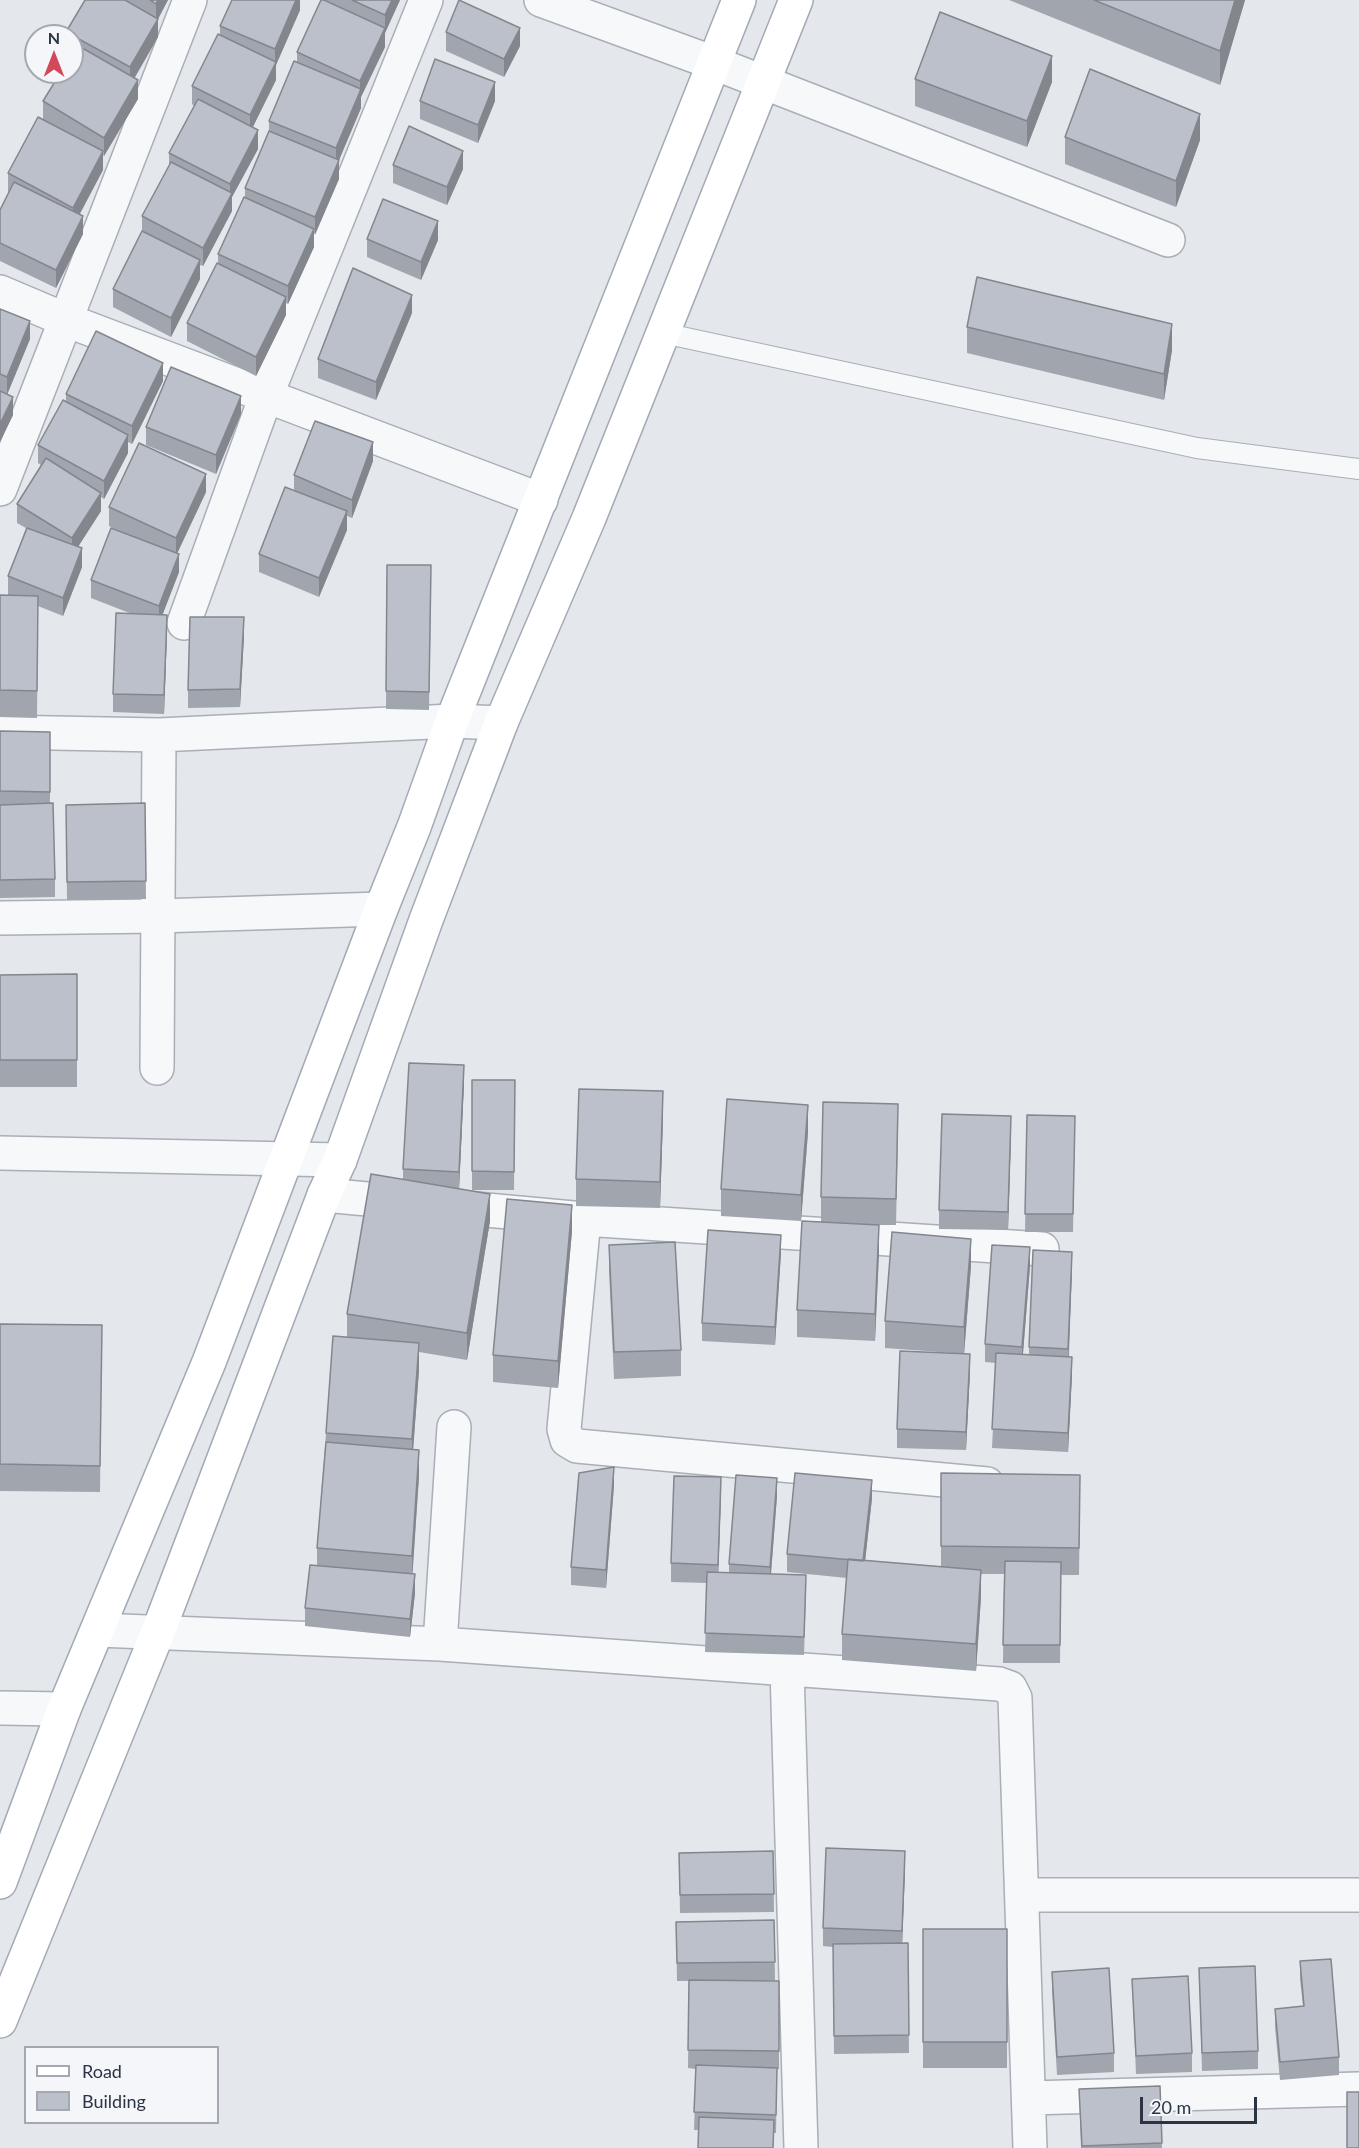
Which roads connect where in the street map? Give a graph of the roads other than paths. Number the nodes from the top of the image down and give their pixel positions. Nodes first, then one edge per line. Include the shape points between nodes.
1 (190, 0) edge
2 (426, 0) edge
3 (541, 0) edge
4 (739, 0) edge
5 (796, 0) edge
6 (714, 63) junction
7 (763, 84) junction
8 (1168, 240) dead end
9 (0, 292) edge
10 (66, 320) junction
11 (663, 333) junction
12 (266, 396) junction
13 (1359, 469) edge
14 (0, 489) edge
15 (541, 500) junction
16 (184, 623) dead end
17 (453, 721) junction
18 (501, 723) junction
19 (0, 732) edge
20 (159, 735) junction
21 (381, 909) junction
22 (158, 916) junction
23 (0, 918) edge
24 (157, 1068) dead end
25 (0, 1153) edge
26 (286, 1160) junction
27 (340, 1160) junction
28 (324, 1195) junction
29 (584, 1219) junction
30 (1042, 1249) edge
31 (454, 1427) dead end
32 (1019, 1486) edge
33 (98, 1630) junction
34 (158, 1632) junction
35 (440, 1644) junction
36 (787, 1669) junction
37 (0, 1708) edge
38 (64, 1709) junction
39 (0, 1882) edge
40 (1022, 1895) junction
41 (1359, 1895) edge
42 (0, 2021) edge
43 (1359, 2089) edge
44 (1029, 2098) junction
45 (801, 2148) edge
46 (1030, 2148) edge

1 - 10 street
2 - 12 street
3 - 6 street
4 - 6 main road
5 - 7 main road
6 - 7 street
6 - 15 main road
7 - 8 street
7 - 11 main road
9 - 10 street
10 - 12 street
10 - 14 street
11 - 13 lane via 1197,448
11 - 18 main road
12 - 15 street
12 - 16 street
15 - 17 main road
17 - 18 street
17 - 20 street
17 - 21 main road
18 - 27 main road
19 - 20 street
20 - 22 street
21 - 22 street
21 - 26 main road
22 - 23 street
22 - 24 street
25 - 26 street
26 - 27 street
26 - 33 main road via 209,1362
27 - 28 main road
28 - 29 street
28 - 34 main road
29 - 30 street
29 - 32 street via 564,1429 567,1440 577,1446
31 - 35 street
33 - 34 street
33 - 38 main road
34 - 35 street
34 - 42 main road
35 - 36 street
36 - 40 street via 999,1684 1010,1688 1015,1698
36 - 45 street
37 - 38 street
38 - 39 main road
40 - 41 street
40 - 44 street
43 - 44 street
44 - 46 street

